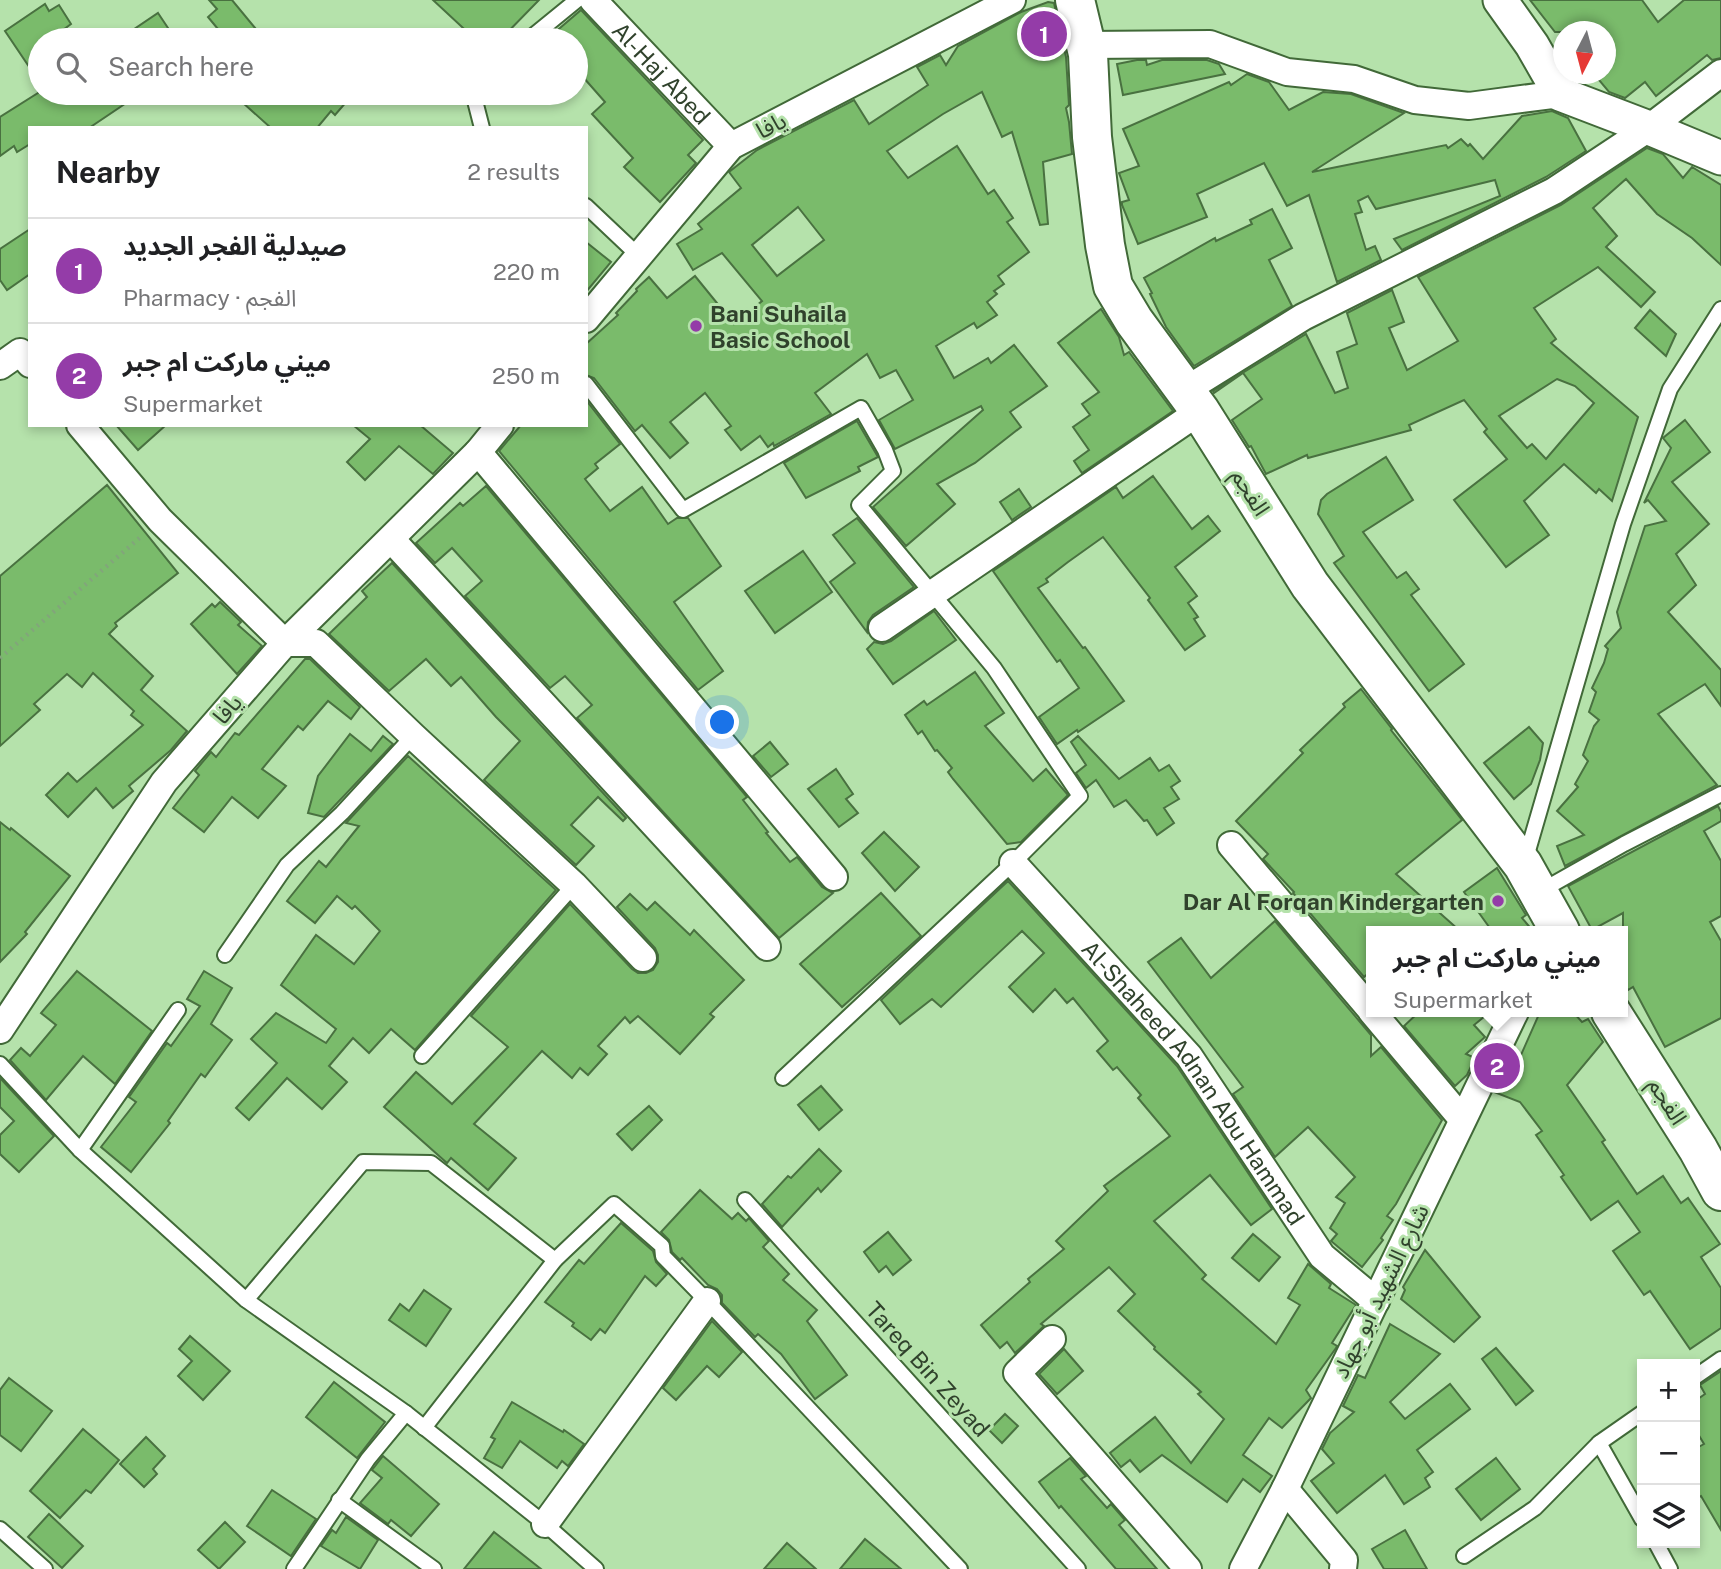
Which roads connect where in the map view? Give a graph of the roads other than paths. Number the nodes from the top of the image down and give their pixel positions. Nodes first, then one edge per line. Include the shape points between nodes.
1 (577, 0) edge
2 (593, 0) edge
3 (1012, 0) edge
4 (1074, 0) edge
5 (1500, 0) edge
6 (543, 28) edge
7 (1086, 45) junction
8 (1721, 73) edge
9 (1560, 94) junction
10 (476, 105) edge
11 (481, 126) edge
12 (1649, 128) junction
13 (731, 146) junction
14 (1721, 158) edge
15 (588, 208) edge
16 (640, 257) junction
17 (1721, 309) edge
18 (588, 317) edge
19 (588, 387) edge
20 (1192, 401) junction
21 (82, 427) edge
22 (498, 427) edge
23 (478, 452) junction
24 (391, 539) junction
25 (932, 594) junction
26 (882, 628) dead end
27 (285, 643) junction
28 (412, 736) junction
29 (1721, 794) edge
30 (1231, 845) dead end
31 (1013, 863) junction
32 (834, 877) dead end
33 (1531, 879) junction
34 (574, 885) junction
35 (1555, 926) edge
36 (767, 947) dead end
37 (225, 955) dead end
38 (643, 958) dead end
39 (1366, 1004) edge
40 (178, 1010) dead end
41 (1377, 1017) edge
42 (1513, 1017) edge
43 (1614, 1017) edge
44 (2, 1021) edge
45 (422, 1056) dead end
46 (0, 1064) edge
47 (783, 1078) dead end
48 (1462, 1119) junction
49 (80, 1150) junction
50 (1721, 1191) edge
51 (745, 1200) dead end
52 (555, 1260) junction
53 (246, 1300) junction
54 (708, 1301) junction
55 (1376, 1301) junction
56 (1052, 1339) dead end
57 (1721, 1359) edge
58 (1700, 1374) edge
59 (406, 1413) junction
60 (1637, 1416) edge
61 (424, 1428) junction
62 (1599, 1443) junction
63 (1286, 1489) junction
64 (339, 1500) junction
65 (1637, 1510) edge
66 (545, 1524) junction
67 (0, 1529) edge
68 (1659, 1548) edge
69 (1464, 1556) dead end
70 (44, 1569) edge
71 (294, 1569) edge
72 (434, 1569) edge
73 (596, 1569) edge
74 (960, 1569) edge
75 (1078, 1569) edge
76 (1188, 1569) edge
77 (1243, 1569) edge
78 (1343, 1569) edge
79 (1671, 1569) edge

1 - 6 lane
2 - 13 street, Al-Haj Abed
3 - 13 street, يافا
4 - 7 main road, الفجم
5 - 9 street
7 - 9 street via 1210,44 1287,72 1354,79 1415,100 1456,105
7 - 20 main road, الفجم via 1092,137 1113,286
8 - 12 street
9 - 12 street
10 - 11 lane
12 - 14 street
12 - 20 street via 1555,191 1303,317
13 - 16 street, يافا
15 - 16 lane
16 - 18 street, يافا
17 - 33 lane via 1670,389 1623,524
19 - 25 lane via 683,510 860,408 894,471 859,505
20 - 25 street
20 - 33 main road, الفجم via 1310,585
21 - 27 street via 160,520
22 - 23 street, يافا
23 - 24 street, يافا
23 - 32 street
24 - 27 street, يافا
24 - 36 street
25 - 26 street
25 - 31 lane via 994,668 1080,796
27 - 28 street via 316,643
27 - 44 street, يافا via 164,782
28 - 34 street
28 - 37 lane via 287,865
29 - 33 lane via 1624,844
30 - 39 street
31 - 47 lane
31 - 55 street, Al-Shaheed Adnan Abu Hammad via 1189,1056 1322,1256
33 - 35 main road, الفجم
34 - 38 street
34 - 45 lane
40 - 49 lane
41 - 48 street
42 - 48 street, شارع الشهيد أبو جهاد
43 - 50 main road, الفجم
46 - 49 lane
48 - 55 street, شارع الشهيد أبو جهاد
49 - 53 lane
51 - 75 lane, Tareq Bin Zeyad
52 - 53 lane via 431,1163 363,1162
52 - 54 lane via 614,1204 662,1247 663,1256
52 - 61 lane
53 - 59 lane
54 - 66 street
54 - 74 lane
55 - 63 street, شارع الشهيد أبو جهاد
56 - 76 street via 1017,1373
57 - 58 lane
59 - 61 lane
59 - 64 lane
60 - 62 lane
61 - 66 lane
62 - 65 lane
62 - 69 lane via 1535,1508
63 - 77 street, شارع الشهيد أبو جهاد
63 - 78 street via 1344,1560
64 - 71 lane
64 - 72 lane
66 - 73 lane
67 - 70 lane
68 - 79 lane

